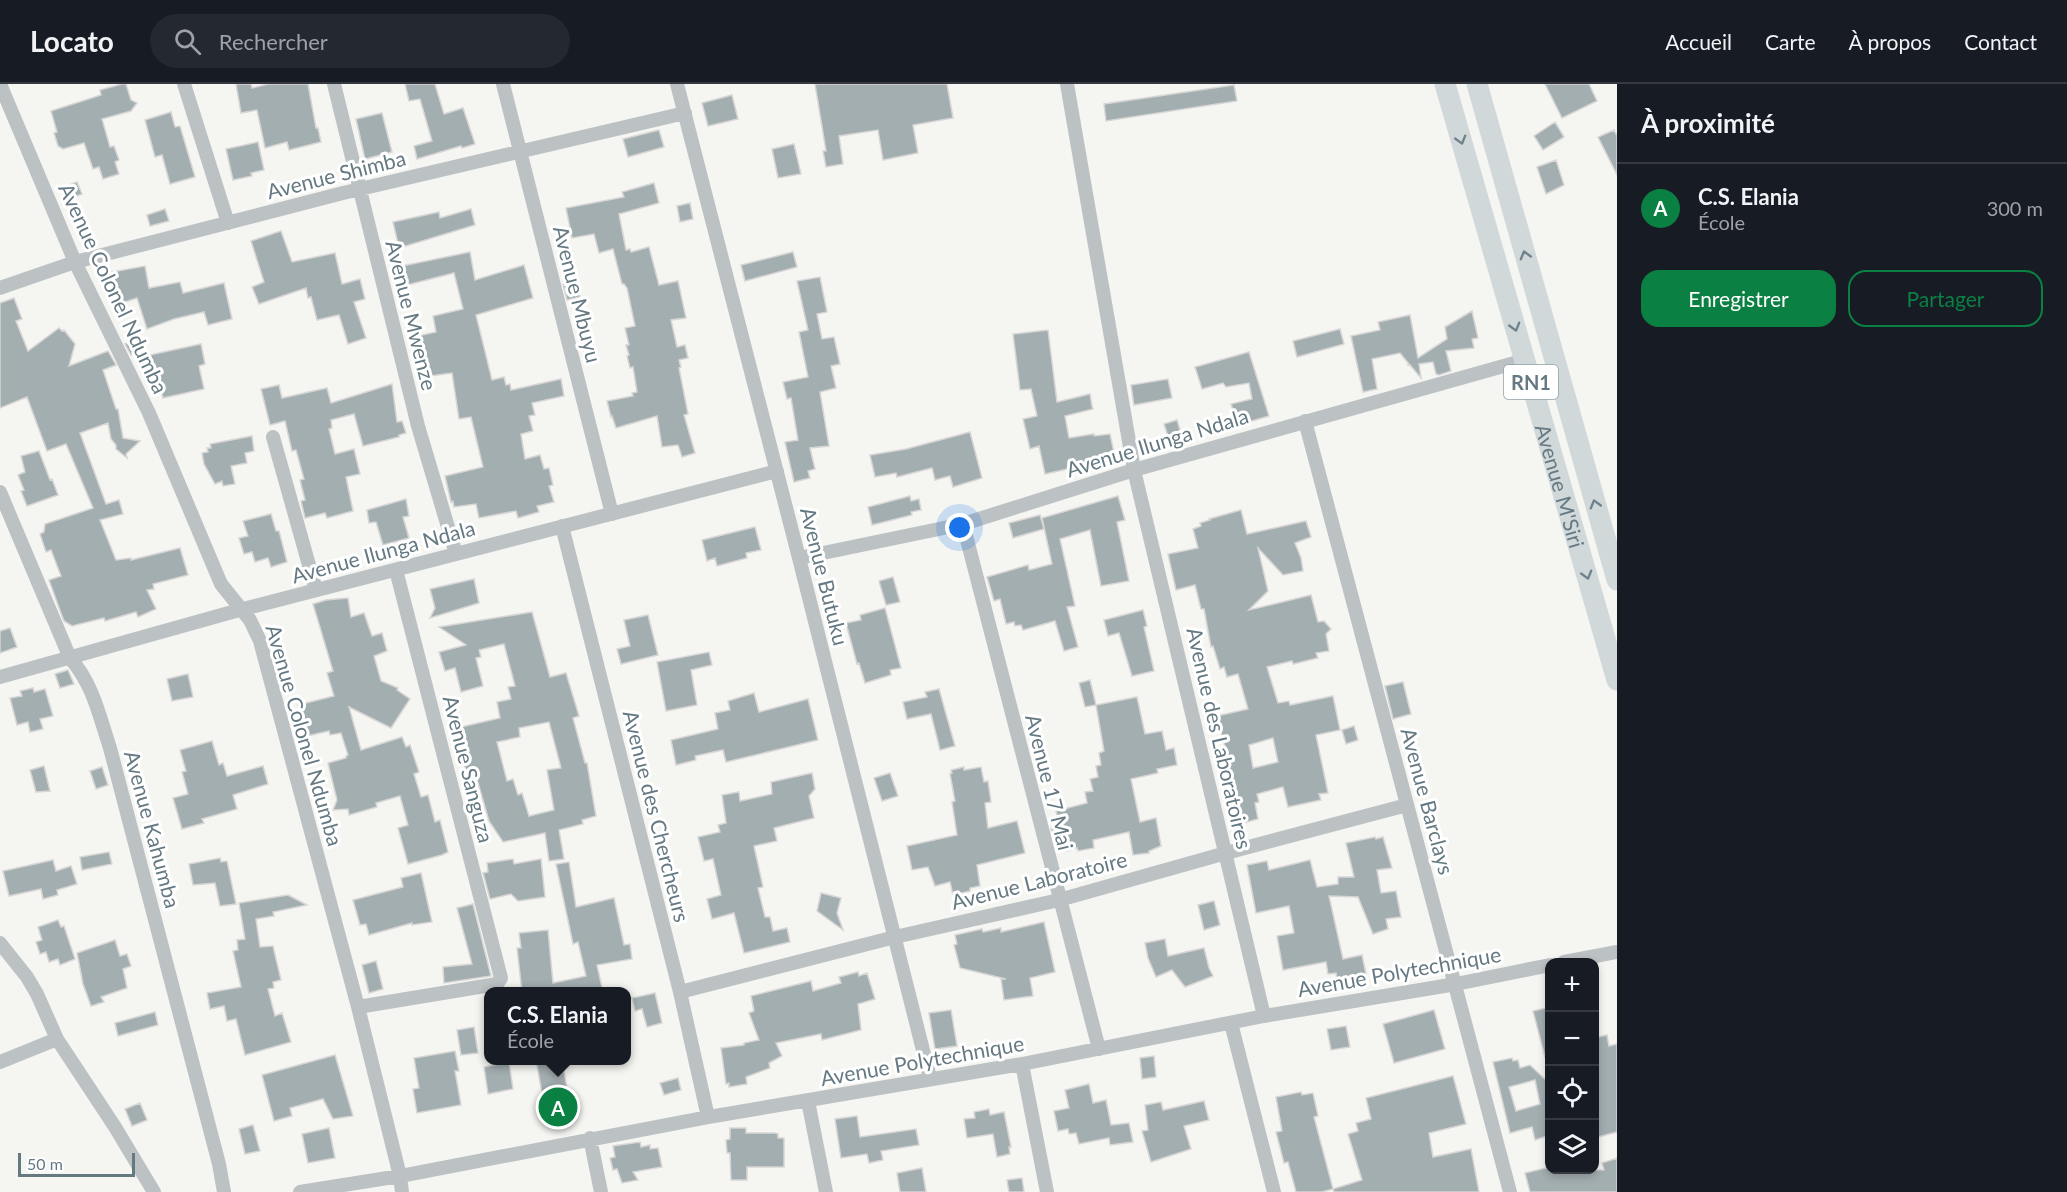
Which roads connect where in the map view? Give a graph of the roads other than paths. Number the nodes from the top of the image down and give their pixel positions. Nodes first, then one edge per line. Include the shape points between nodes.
1 (0, 84) edge
2 (184, 84) edge
3 (334, 84) edge
4 (503, 84) edge
5 (677, 84) edge
6 (1067, 84) edge
7 (1445, 84) edge
8 (1477, 84) edge
9 (685, 114) junction
10 (520, 152) junction
11 (360, 189) junction
12 (228, 223) junction
13 (75, 262) junction
14 (0, 288) edge
15 (1525, 360) junction
16 (1305, 421) junction
17 (273, 437) dead end
18 (1134, 470) junction
19 (777, 471) junction
20 (0, 492) edge
21 (612, 514) junction
22 (963, 524) junction
23 (562, 526) junction
24 (456, 554) junction
25 (1614, 556) edge
26 (800, 558) junction
27 (396, 570) junction
28 (1617, 580) edge
29 (316, 590) junction
30 (243, 609) junction
31 (70, 658) junction
32 (0, 677) edge
33 (1617, 680) edge
34 (1407, 805) junction
35 (1226, 853) junction
36 (1059, 900) junction
37 (895, 937) junction
38 (2, 948) edge
39 (1617, 952) edge
40 (1588, 958) edge
41 (1545, 966) edge
42 (1456, 984) junction
43 (680, 992) junction
44 (358, 1007) junction
45 (1264, 1016) junction
46 (1231, 1023) junction
47 (57, 1039) junction
48 (1099, 1049) junction
49 (0, 1062) edge
50 (1022, 1064) junction
51 (930, 1078) junction
52 (808, 1101) junction
53 (708, 1117) junction
54 (590, 1138) junction
55 (400, 1176) junction
56 (154, 1192) edge
57 (224, 1192) edge
58 (300, 1192) edge
59 (402, 1192) edge
60 (601, 1192) edge
61 (826, 1192) edge
62 (1047, 1192) edge
63 (1274, 1192) edge
64 (1510, 1192) edge

1 - 13 street, Avenue Colonel Ndumba
2 - 12 street
3 - 11 street, Avenue Mwenze
4 - 10 street, Avenue Mbuyu
5 - 9 street, Avenue Butuku
6 - 18 street, Avenue des Laboratoires
7 -> 15 highway, Avenue M'Siri / RN1
25 -> 8 highway, Avenue M'Siri / RN1
9 - 10 street, Avenue Shimba
9 - 19 street, Avenue Butuku
10 - 11 street, Avenue Shimba
10 - 21 street, Avenue Mbuyu
11 - 12 street, Avenue Shimba
11 - 24 street, Avenue Mwenze via 418,426
12 - 13 street, Avenue Shimba
13 - 14 street, Avenue Shimba
13 - 30 street, Avenue Colonel Ndumba via 149,413 221,584
15 - 16 street, Avenue Ilunga Ndala
15 -> 33 highway, Avenue M'Siri / RN1
16 - 18 street, Avenue Ilunga Ndala
16 - 34 street, Avenue Barclays
17 - 29 street
18 - 22 street, Avenue Ilunga Ndala
18 - 35 street, Avenue des Laboratoires
19 - 21 street, Avenue Ilunga Ndala
19 - 26 street, Avenue Butuku
20 - 31 street, Avenue Kahumba
21 - 23 street, Avenue Ilunga Ndala
22 - 26 street, Avenue Ilunga Ndala
22 - 36 street, Avenue 17 Mai
23 - 24 street, Avenue Ilunga Ndala
23 - 43 street, Avenue des Chercheurs
24 - 27 street, Avenue Ilunga Ndala
25 - 28 highway, Avenue M'Siri / RN1
26 - 37 street, Avenue Butuku
27 - 29 street, Avenue Ilunga Ndala
27 - 44 street, Avenue Sanguza via 501,978 497,984
29 - 30 street, Avenue Ilunga Ndala
30 - 31 street, Avenue Ilunga Ndala
30 - 44 street, Avenue Colonel Ndumba via 264,652
31 - 32 street, Avenue Ilunga Ndala
31 - 57 street, Avenue Kahumba via 92,691 121,783
34 - 35 street, Avenue Laboratoire
34 - 42 street, Avenue Barclays
35 - 36 street, Avenue Laboratoire
35 - 45 street, Avenue des Laboratoires
36 - 37 street, Avenue Laboratoire
36 - 48 street, Avenue 17 Mai
37 - 43 street, Avenue Laboratoire
37 - 51 street, Avenue Butuku
38 - 47 street via 27,977
39 - 40 street
41 - 42 street, Avenue Polytechnique
42 - 45 street, Avenue Polytechnique
42 - 64 street, Avenue Barclays
43 - 53 street, Avenue des Chercheurs
44 - 55 street, Avenue Colonel Ndumba
45 - 46 street, Avenue Polytechnique
46 - 48 street, Avenue Polytechnique
46 - 63 street
47 - 49 street
47 - 56 street
48 - 50 street, Avenue Polytechnique
50 - 51 street, Avenue Polytechnique
50 - 62 street
51 - 52 street, Avenue Polytechnique
52 - 53 street, Avenue Polytechnique
52 - 61 street
53 - 54 street, Avenue Polytechnique
54 - 55 street, Avenue Polytechnique
54 - 60 street
55 - 58 street, Avenue Polytechnique
55 - 59 street, Avenue Colonel Ndumba

